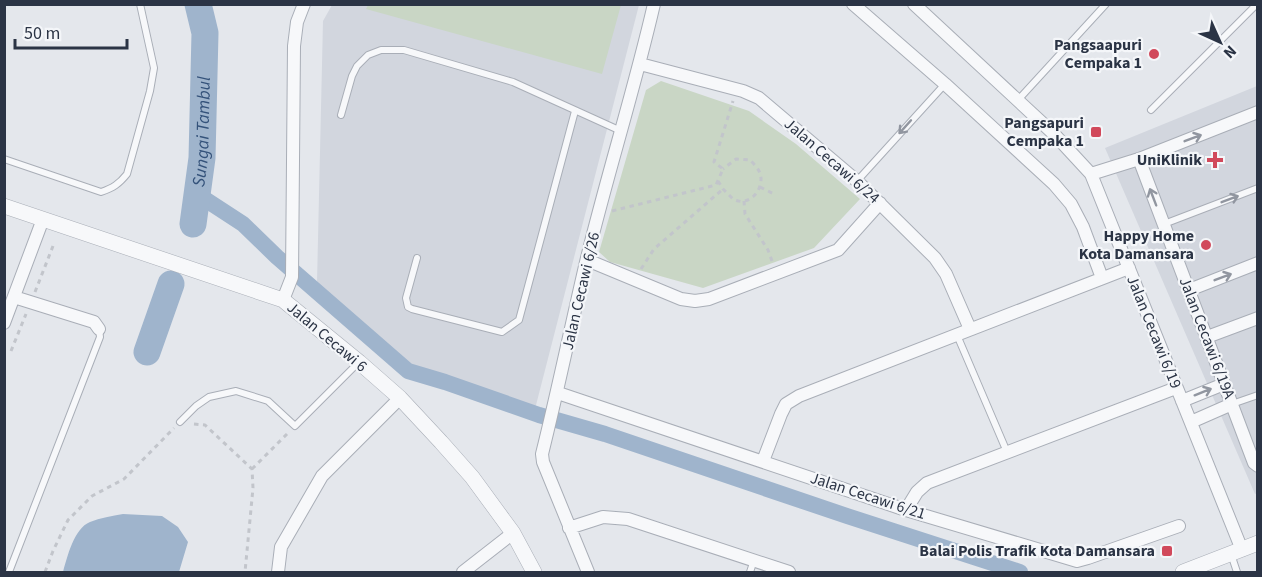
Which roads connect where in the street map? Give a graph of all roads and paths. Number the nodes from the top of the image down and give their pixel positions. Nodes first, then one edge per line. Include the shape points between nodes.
1 (140, 4) edge
2 (304, 4) edge
3 (654, 4) edge
4 (853, 4) edge
5 (914, 4) edge
6 (1106, 4) edge
7 (1257, 4) edge
8 (640, 64) junction
9 (945, 84) junction
10 (736, 90) junction
11 (1018, 100) junction
12 (1150, 110) dead end
13 (575, 111) junction
14 (1257, 112) edge
15 (341, 115) dead end
16 (622, 131) junction
17 (4, 159) edge
18 (1139, 159) junction
19 (723, 169) junction
20 (1091, 174) junction
21 (857, 180) junction
22 (718, 181) junction
23 (760, 187) junction
24 (1257, 188) edge
25 (723, 189) junction
26 (774, 194) dead end
27 (744, 201) junction
28 (880, 203) junction
29 (4, 206) edge
30 (599, 214) junction
31 (44, 219) junction
32 (1164, 225) junction
33 (417, 258) dead end
34 (586, 260) junction
35 (1257, 263) edge
36 (1128, 268) junction
37 (777, 274) junction
38 (1107, 276) junction
39 (633, 279) junction
40 (1189, 290) junction
41 (14, 297) junction
42 (283, 300) junction
43 (1257, 318) edge
44 (4, 323) edge
45 (99, 329) joint
46 (970, 329) junction
47 (956, 334) junction
48 (1207, 337) junction
49 (359, 362) junction
50 (1224, 384) junction
51 (1176, 388) junction
52 (558, 393) junction
53 (1257, 395) edge
54 (400, 398) junction
55 (1182, 401) junction
56 (1232, 404) junction
57 (180, 422) junction
58 (1191, 422) junction
59 (295, 426) junction
60 (1006, 452) junction
61 (763, 462) junction
62 (1257, 466) edge
63 (252, 469) junction
64 (906, 510) junction
65 (1179, 526) dead end
66 (569, 528) junction
67 (513, 533) junction
68 (1257, 543) edge
69 (1236, 552) junction
70 (752, 566) edge
71 (9, 573) edge
72 (45, 573) edge
73 (245, 573) edge
74 (278, 573) edge
75 (463, 573) edge
76 (534, 573) edge
77 (588, 573) edge
78 (789, 573) edge
79 (1183, 573) edge
80 (1237, 573) edge

1 - 17 lane via 154,68 127,174 121,182 101,192
2 - 42 street via 294,46 292,271
3 - 8 street, Jalan Cecawi 6/26
4 - 9 street
5 - 11 street, Jalan Cecawi 6/19
6 - 11 lane
7 - 12 lane
8 - 10 street, Jalan Cecawi 6/24
8 - 16 street, Jalan Cecawi 6/26
9 -> 21 lane
9 - 38 street via 1071,204
10 - 19 path via 714,162
10 - 21 street, Jalan Cecawi 6/24 via 759,98
11 - 20 street, Jalan Cecawi 6/19
13 - 15 lane via 513,82 404,50 381,50 368,55 357,66
13 - 16 lane
13 - 33 lane via 519,320 502,332 408,307 406,298
18 -> 14 street
16 - 30 street, Jalan Cecawi 6/26
18 - 20 street
32 -> 18 street, Jalan Cecawi 6/19A
19 - 22 path
19 - 23 path via 736,159 750,160 759,169
20 - 36 street, Jalan Cecawi 6/19
21 - 28 street, Jalan Cecawi 6/24
22 - 25 path
22 - 30 path via 716,185
23 - 26 path
23 - 27 path
32 -> 24 lane
25 - 27 path via 734,201
25 - 39 path via 654,249
27 - 37 path via 745,214 768,250
28 - 37 street via 838,250
28 - 46 street, Jalan Cecawi 6/24 via 941,266
29 - 31 street, Jalan Cecawi 6
30 - 34 street, Jalan Cecawi 6/26
31 - 41 street
31 - 42 street, Jalan Cecawi 6
32 - 40 street, Jalan Cecawi 6/19A
34 - 39 street
34 - 52 street, Jalan Cecawi 6/26
40 -> 35 street
36 - 38 street
36 - 51 street, Jalan Cecawi 6/19
37 - 39 street via 694,301
38 - 46 street
40 - 48 street, Jalan Cecawi 6/19A
41 - 44 street
41 - 45 street via 94,322
42 - 49 street, Jalan Cecawi 6
43 - 48 street
45 - 71 lane via 100,338
46 - 47 street
47 - 60 lane
47 - 61 street via 786,404
48 - 50 street, Jalan Cecawi 6/19A
49 - 54 street, Jalan Cecawi 6
49 - 59 lane
55 -> 50 street
50 - 56 street, Jalan Cecawi 6/19A
51 - 55 street, Jalan Cecawi 6/19
51 - 60 street
52 - 61 street, Jalan Cecawi 6/21
52 - 66 street, Jalan Cecawi 6/26 via 542,454
53 - 56 lane
54 - 67 street, Jalan Cecawi 6 via 472,477
54 - 74 street via 322,476 281,547
55 - 58 street, Jalan Cecawi 6/19
56 - 58 street
56 - 62 street, Jalan Cecawi 6/19A
57 - 59 lane via 209,397 236,391 268,401
57 - 63 path via 206,425
57 - 72 path via 124,479 92,496 69,520
58 - 69 street, Jalan Cecawi 6/19
59 - 63 path
60 - 64 street via 927,483 916,492
61 - 64 street, Jalan Cecawi 6/21
63 - 73 path
64 - 65 street, Jalan Cecawi 6/21 via 1077,561
66 - 70 street via 603,517 628,519
66 - 77 street, Jalan Cecawi 6/26
67 - 75 street
67 - 76 street, Jalan Cecawi 6
68 - 69 street
69 - 79 street
69 - 80 lane
70 - 78 street

